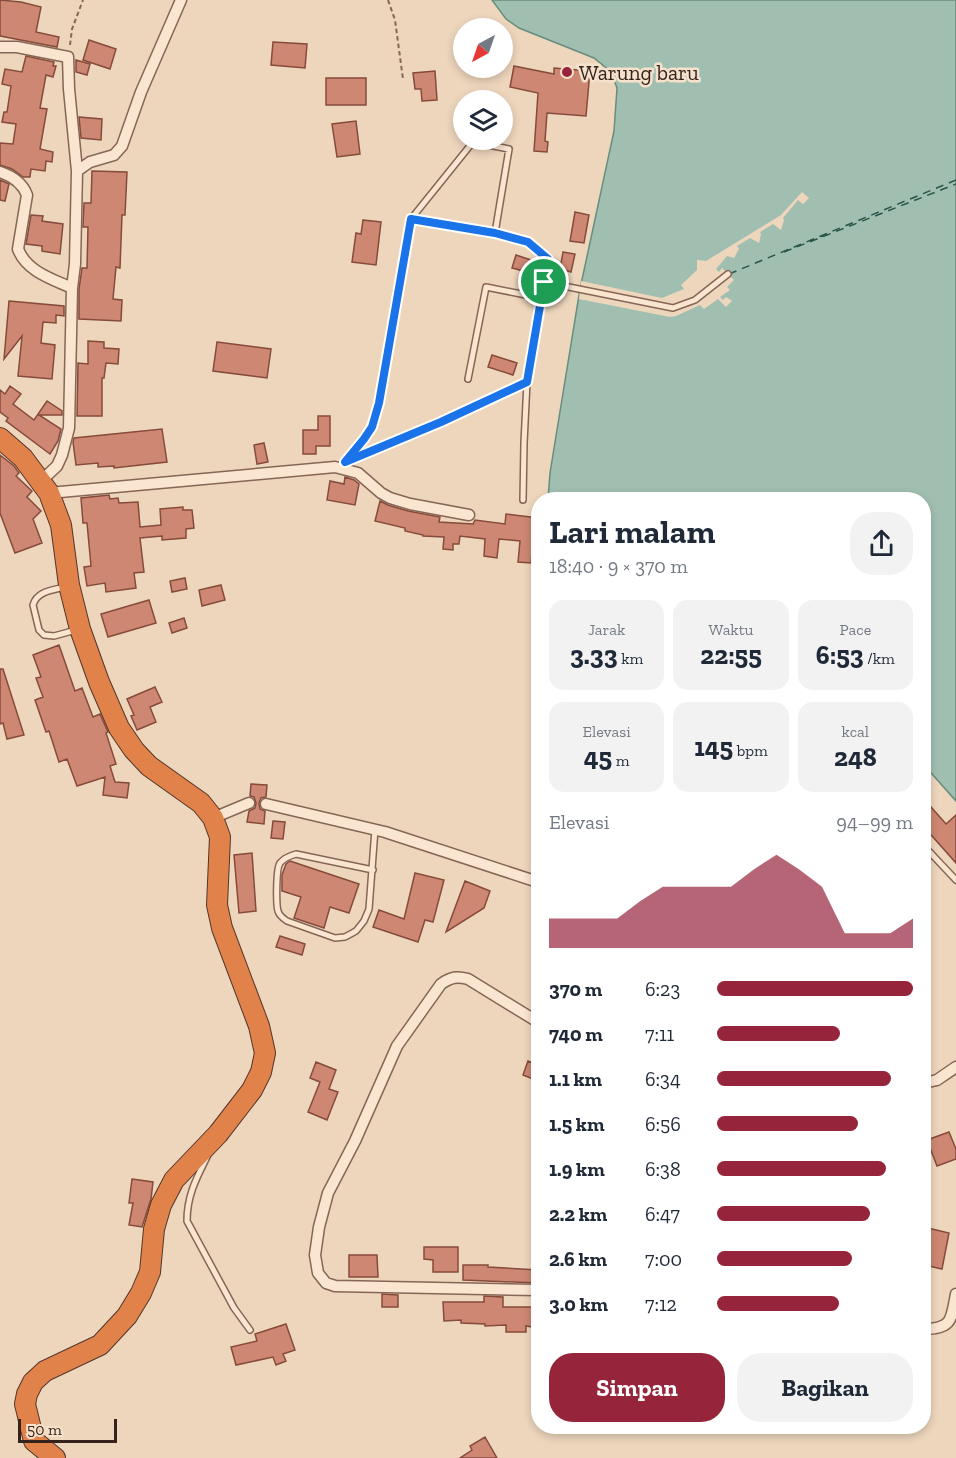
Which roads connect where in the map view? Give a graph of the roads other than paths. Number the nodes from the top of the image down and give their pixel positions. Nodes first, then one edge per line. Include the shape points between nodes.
1 (181, 0) edge
2 (0, 47) edge
3 (77, 171) junction
4 (0, 172) edge
5 (411, 219) junction
6 (495, 233) junction
7 (728, 274) dead end
8 (544, 282) junction
9 (72, 288) junction
10 (541, 298) junction
11 (468, 380) dead end
12 (527, 382) junction
13 (0, 438) edge
14 (340, 464) junction
15 (45, 487) junction
16 (523, 500) dead end
17 (469, 515) dead end
18 (69, 585) junction
19 (80, 629) junction
20 (249, 803) dead end
21 (266, 804) dead end
22 (213, 818) junction
23 (375, 830) junction
24 (931, 853) edge
25 (373, 870) junction
26 (531, 877) edge
27 (956, 880) edge
28 (531, 1018) edge
29 (956, 1067) edge
30 (931, 1081) edge
31 (218, 1134) junction
32 (531, 1290) edge
33 (956, 1294) edge
34 (931, 1329) edge
35 (250, 1330) dead end
36 (55, 1458) edge

1 - 3 street via 122,146 114,155 90,162
2 - 3 street via 68,57
3 - 9 street
4 - 9 street via 17,180 27,195 18,249 21,256 39,272
5 - 6 lane
5 - 6 lane via 473,142 509,149
5 - 14 lane via 379,403 372,427
6 - 8 lane via 528,242 548,259
7 - 8 lane via 695,300 673,308
8 - 10 lane
9 - 15 street via 69,428 57,466
10 - 11 lane via 486,287
10 - 12 lane
12 - 14 lane
12 - 16 lane
13 - 15 highway via 23,458
14 - 15 street
14 - 17 street via 390,498
15 - 18 highway via 60,525
18 - 19 highway
18 - 19 lane via 42,593 34,600 39,630 54,636
19 - 22 highway via 119,728 134,750 149,766 201,803
20 - 22 street
21 - 23 street
22 - 31 highway via 220,837 217,905 222,928 259,1026 265,1053 252,1090
23 - 25 lane
23 - 26 street
24 - 27 lane
25 - 25 lane via 364,921 345,937 335,938 287,921 277,910 277,871 287,857 296,854
28 - 32 street via 468,979 459,976 441,984 398,1046 328,1193 315,1254 318,1273 335,1286
29 - 30 street
31 - 35 lane via 187,1205 187,1221
31 - 36 highway via 174,1180 161,1205 154,1229 150,1272 127,1316 100,1345 45,1371 33,1382 25,1404 34,1442
33 - 34 street via 948,1323

